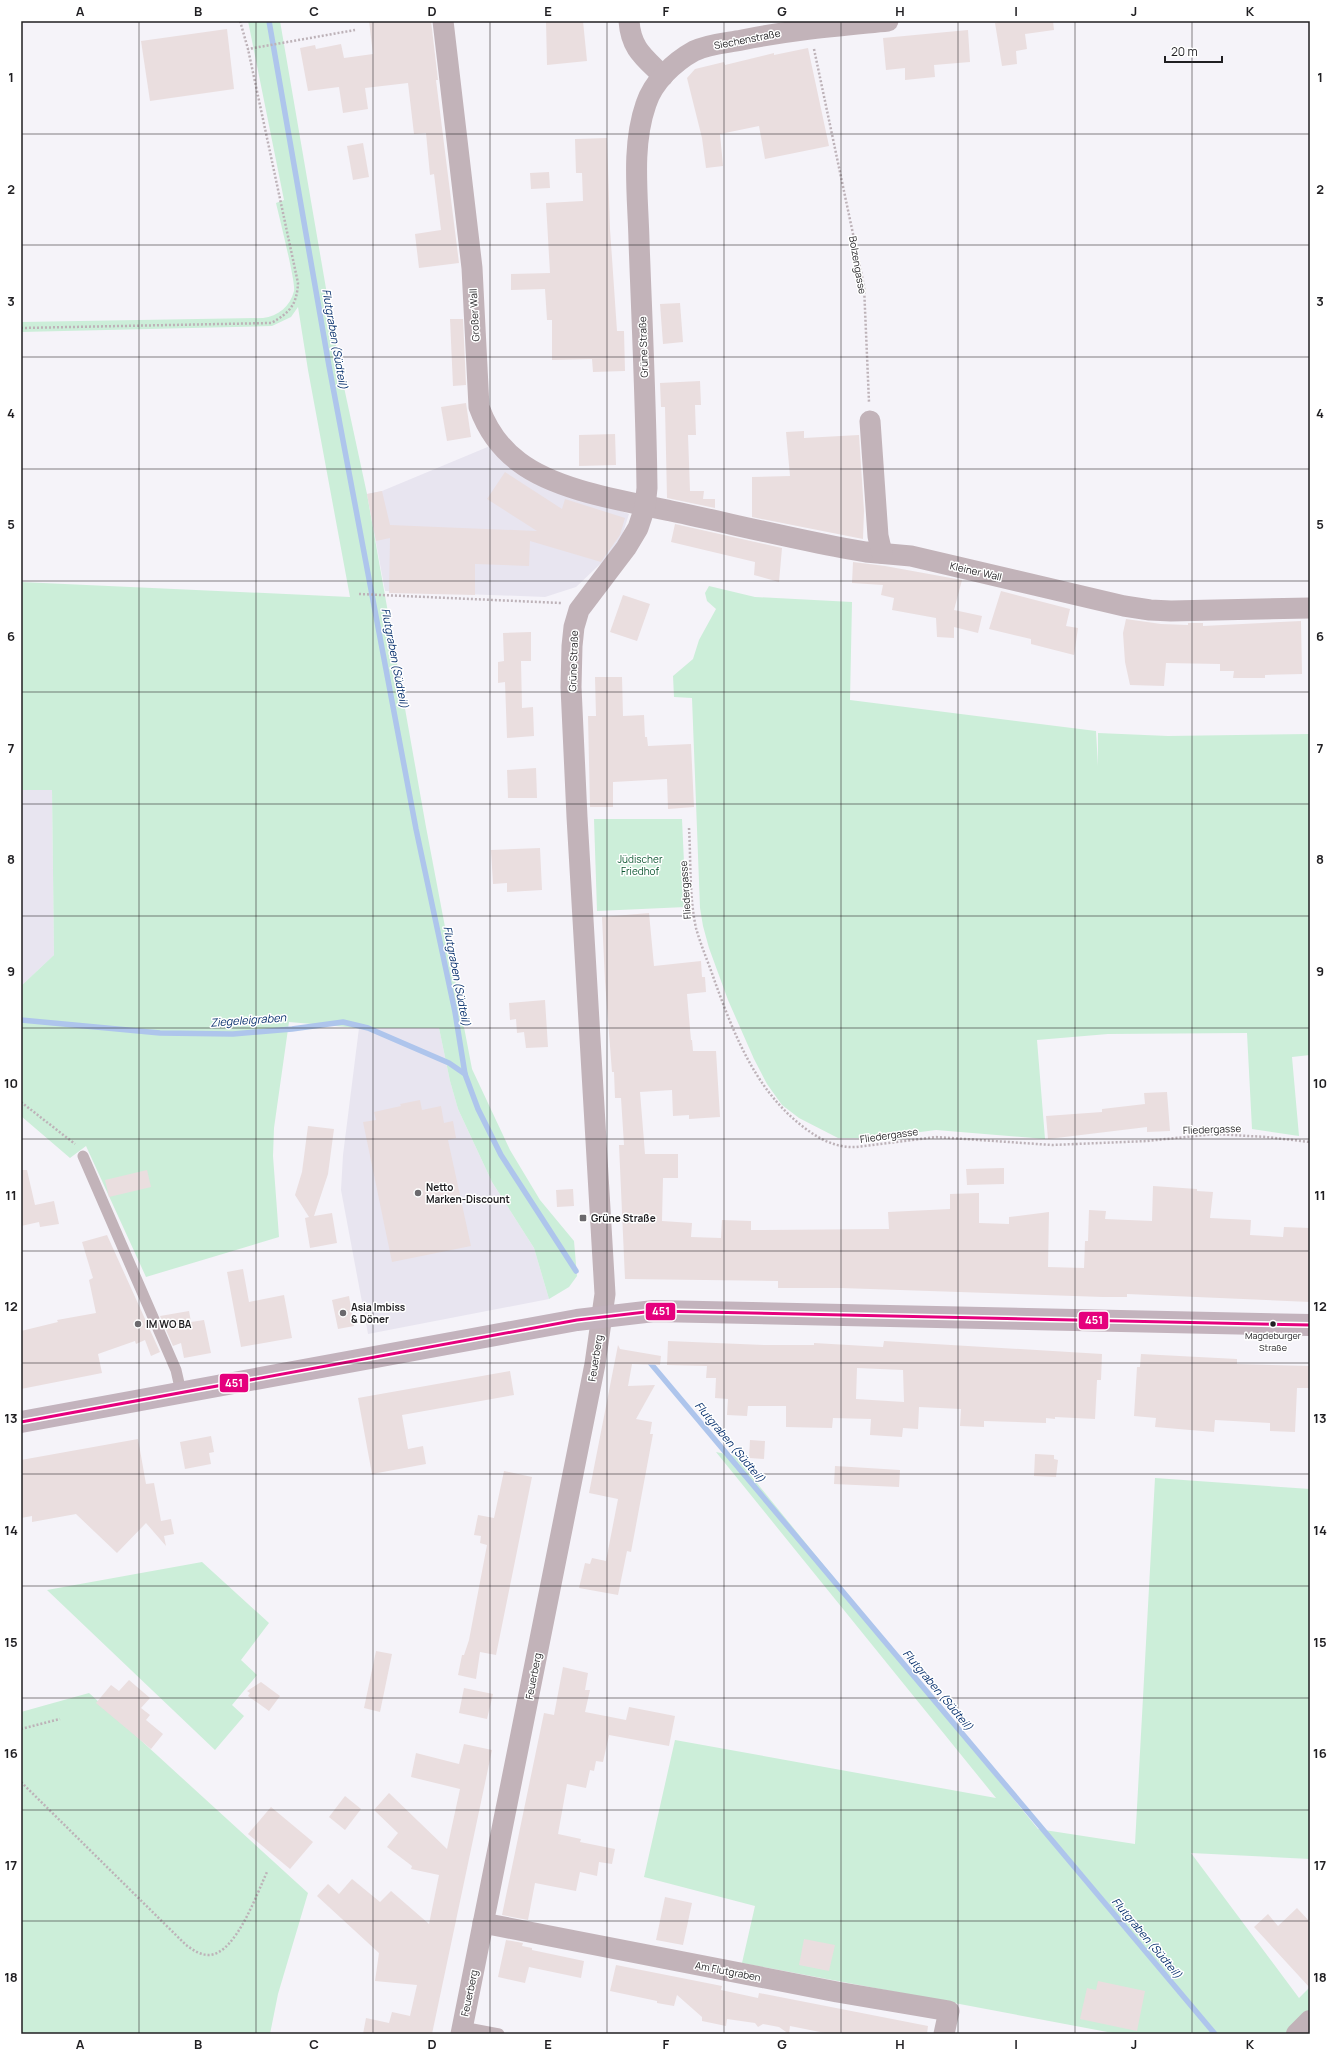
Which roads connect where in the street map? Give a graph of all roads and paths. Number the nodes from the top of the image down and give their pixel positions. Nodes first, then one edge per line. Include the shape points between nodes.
1 (240, 21) edge
2 (443, 21) edge
3 (629, 21) edge
4 (888, 21) edge
5 (810, 28) junction
6 (355, 30) dead end
7 (248, 49) junction
8 (663, 76) junction
9 (21, 328) edge
10 (870, 421) joint
11 (645, 507) junction
12 (882, 553) junction
13 (359, 594) dead end
14 (562, 603) dead end
15 (1310, 608) edge
16 (689, 828) dead end
17 (21, 1102) edge
18 (1310, 1142) edge
19 (83, 1156) joint
20 (600, 1316) junction
21 (1310, 1325) edge
22 (181, 1392) junction
23 (21, 1422) edge
24 (60, 1719) dead end
25 (21, 1729) edge
26 (21, 1782) edge
27 (268, 1872) dead end
28 (483, 1923) junction
29 (1310, 2021) edge
30 (461, 2030) edge
31 (499, 2034) edge
32 (944, 2034) edge
33 (1297, 2034) edge

1 - 7 path
2 - 11 street, Großer Wall via 472,268 479,407 484,420 504,449 535,472 550,479
3 - 8 street via 630,33 637,50
4 - 5 street, Siechenstraße
5 - 8 street, Siechenstraße via 722,43 695,51 680,60
5 - 10 path, Bolzengasse via 864,286
6 - 7 path
7 - 9 path via 298,283 297,296 289,311 272,323
8 - 11 street, Grüne Straße via 654,86 646,102 640,123 638,149 646,414
10 - 12 street via 878,536
11 - 12 street, Kleiner Wall via 843,548
11 - 20 street, Grüne Straße via 638,528 626,548 579,610 572,646 571,687 577,817 605,1294
12 - 15 street, Kleiner Wall via 911,556 1150,610
13 - 14 path
16 - 18 path, Fliedergasse via 696,928 722,1002 742,1048 757,1077 780,1107 826,1141 843,1148 936,1137 1052,1145 1147,1141 1215,1134
17 - 19 path via 76,1144
19 - 22 lane via 176,1370
20 - 21 main road via 654,1311 700,1311
20 - 22 main road
20 - 28 street, Feuerberg via 595,1364
22 - 23 main road
24 - 25 path
26 - 27 path via 196,1952 209,1955 226,1947 237,1934
28 - 30 street, Feuerberg
28 - 32 street, Am Flutgraben via 837,1992 949,2011
29 - 33 street
30 - 31 lane

